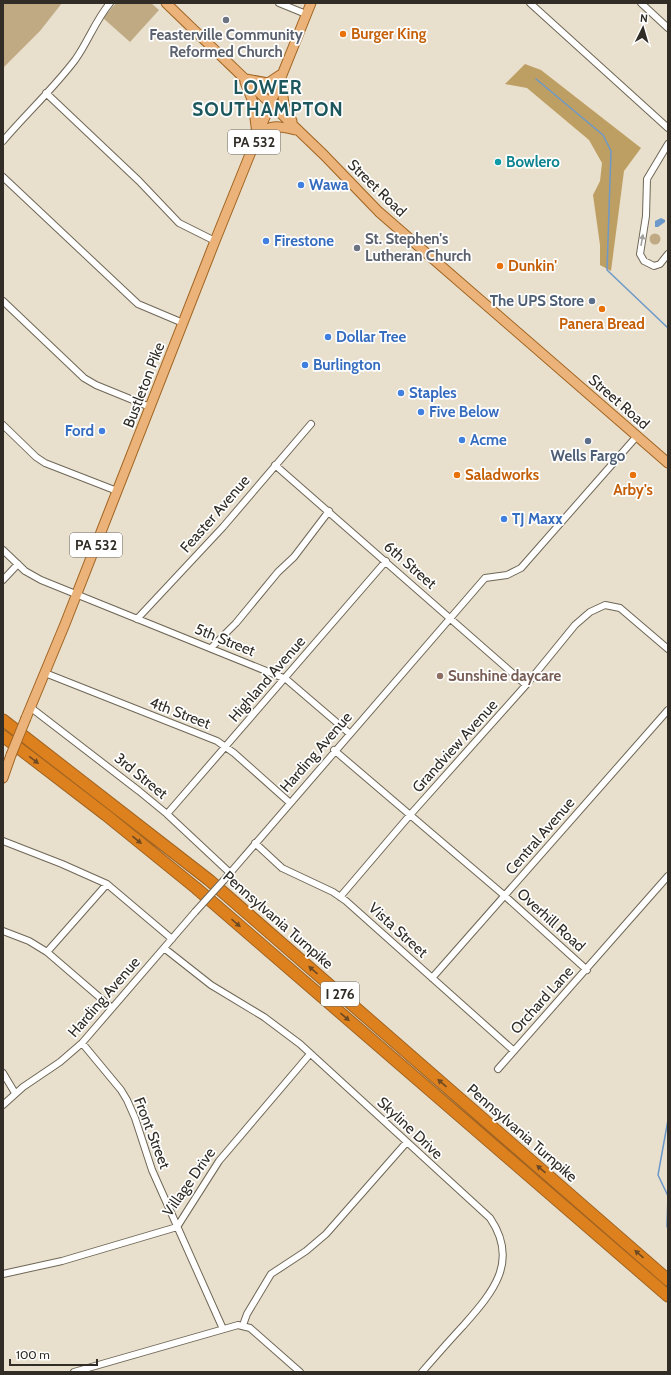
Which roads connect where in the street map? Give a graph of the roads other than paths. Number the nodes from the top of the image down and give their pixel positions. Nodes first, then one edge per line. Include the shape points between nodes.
1 (110, 3) edge
2 (166, 3) edge
3 (279, 3) edge
4 (311, 3) edge
5 (530, 3) edge
6 (641, 3) edge
7 (306, 14) junction
8 (668, 28) edge
9 (281, 74) junction
10 (244, 78) junction
11 (46, 93) junction
12 (270, 104) junction
13 (667, 125) edge
14 (297, 130) junction
15 (257, 134) junction
16 (3, 141) edge
17 (668, 144) edge
18 (3, 178) edge
19 (215, 241) junction
20 (668, 254) edge
21 (3, 301) edge
22 (183, 323) junction
23 (150, 407) junction
24 (311, 424) dead end
25 (3, 425) edge
26 (637, 436) junction
27 (668, 463) edge
28 (276, 465) junction
29 (117, 491) junction
30 (329, 511) junction
31 (3, 550) edge
32 (386, 561) junction
33 (18, 564) junction
34 (3, 580) edge
35 (76, 595) junction
36 (451, 617) junction
37 (137, 619) junction
38 (211, 648) junction
39 (668, 649) edge
40 (45, 674) junction
41 (286, 679) junction
42 (526, 685) junction
43 (30, 707) junction
44 (668, 710) edge
45 (3, 720) edge
46 (349, 733) junction
47 (3, 736) edge
48 (226, 747) junction
49 (334, 750) junction
50 (3, 778) edge
51 (289, 802) junction
52 (167, 814) junction
53 (410, 815) junction
54 (3, 841) edge
55 (255, 842) junction
56 (230, 872) junction
57 (668, 876) edge
58 (107, 884) junction
59 (505, 896) junction
60 (340, 897) junction
61 (3, 931) edge
62 (172, 939) junction
63 (164, 948) junction
64 (47, 952) junction
65 (587, 970) junction
66 (432, 978) junction
67 (112, 1008) junction
68 (82, 1043) junction
69 (514, 1051) junction
70 (310, 1054) junction
71 (498, 1069) dead end
72 (3, 1073) edge
73 (15, 1093) junction
74 (3, 1105) edge
75 (406, 1143) junction
76 (177, 1227) junction
77 (3, 1274) edge
78 (668, 1280) edge
79 (668, 1296) edge
80 (243, 1325) junction
81 (223, 1329) junction
82 (74, 1372) edge
83 (300, 1372) edge
84 (422, 1372) edge

1 - 11 street via 96,22 81,52
2 - 10 main road, Street Road
3 - 7 street
4 - 7 main road, Bustleton Pike / PA 532
5 - 13 street
6 - 8 street
7 - 9 main road, Bustleton Pike / PA 532
9 - 10 main road via 268,83 253,82
9 - 12 main road, Bustleton Pike / PA 532
9 - 14 main road via 284,105
10 - 12 main road, Street Road
10 - 15 main road via 252,102
11 - 16 street
11 - 19 street via 179,223
12 - 14 main road, Street Road
12 - 15 main road, Bustleton Pike / PA 532
14 - 15 main road via 276,126
14 - 26 main road, Street Road via 379,212
15 - 19 main road, Bustleton Pike / PA 532
20 -> 17 street via 660,264 654,266 644,261 640,254 646,216 647,179
18 - 22 street via 138,304
19 - 22 main road, Bustleton Pike / PA 532
21 - 23 street via 84,378
22 - 23 main road, Bustleton Pike / PA 532
23 - 29 main road, Bustleton Pike / PA 532
24 - 28 street, Feaster Avenue
25 - 29 street via 45,463
26 - 27 main road, Street Road
26 - 36 street, Harding Avenue via 520,568 507,576 486,577
28 - 30 street, 6th Street
28 - 37 street, Feaster Avenue via 223,527
29 - 35 main road, Bustleton Pike / PA 532
30 - 32 street, 6th Street
30 - 38 street via 294,556
31 - 33 street, 5th Street
32 - 36 street, 6th Street
32 - 41 street, Highland Avenue
33 - 34 street
33 - 35 street, 5th Street via 33,576
35 - 37 street, 5th Street
35 - 40 main road, Bustleton Pike / PA 532
36 - 42 street, 6th Street
36 - 46 street, Harding Avenue
37 - 38 street, 5th Street
38 - 41 street, 5th Street
39 - 42 street, Grandview Avenue via 624,610 605,605 590,612 574,625
40 - 43 main road, Bustleton Pike / PA 532
40 - 48 street, 4th Street
41 - 46 street, 5th Street
41 - 48 street, Highland Avenue
42 - 53 street, Grandview Avenue
43 - 50 main road, Bustleton Pike / PA 532, bridge
43 - 52 street, 3rd Street
44 - 59 street, Central Avenue
78 -> 45 highway, Pennsylvania Turnpike / I 276 via 209,880
46 - 49 street, Harding Avenue
47 -> 79 highway, Pennsylvania Turnpike / I 276 via 196,888
48 - 51 street, 4th Street
48 - 52 street, Highland Avenue
49 - 51 street, Harding Avenue
49 - 53 street, Overhill Road
51 - 55 street, Harding Avenue
52 - 56 street, 3rd Street
53 - 59 street, Overhill Road
53 - 60 street, Grandview Avenue
54 - 58 street
55 - 56 street, Harding Avenue
55 - 60 street, Vista Street via 282,868
56 - 62 street, Harding Avenue, bridge
57 - 65 street, Orchard Lane
58 - 62 street
58 - 64 street
59 - 65 street, Overhill Road
59 - 66 street, Central Avenue
60 - 66 street, Vista Street
61 - 64 street via 29,941
62 - 63 street, Harding Avenue
63 - 67 street, Harding Avenue
63 - 70 street, Skyline Drive via 211,985 280,1028
64 - 67 street
65 - 69 street, Orchard Lane
66 - 69 street, Vista Street
67 - 68 street, Harding Avenue
68 - 73 street, Harding Avenue via 60,1062
68 - 76 street, Front Street via 121,1090 135,1118 152,1170
69 - 71 street, Orchard Lane
70 - 75 street, Skyline Drive
70 - 76 street, Village Drive via 219,1161
72 - 73 street
73 - 74 street, Harding Avenue
75 - 80 street via 326,1234 271,1274 246,1314
75 - 84 street, Skyline Drive via 490,1218 498,1233 502,1250 501,1270 485,1301
76 - 77 street, Village Drive via 62,1261
76 - 81 street, Front Street
80 - 81 street
80 - 83 street via 250,1328
81 - 82 street

